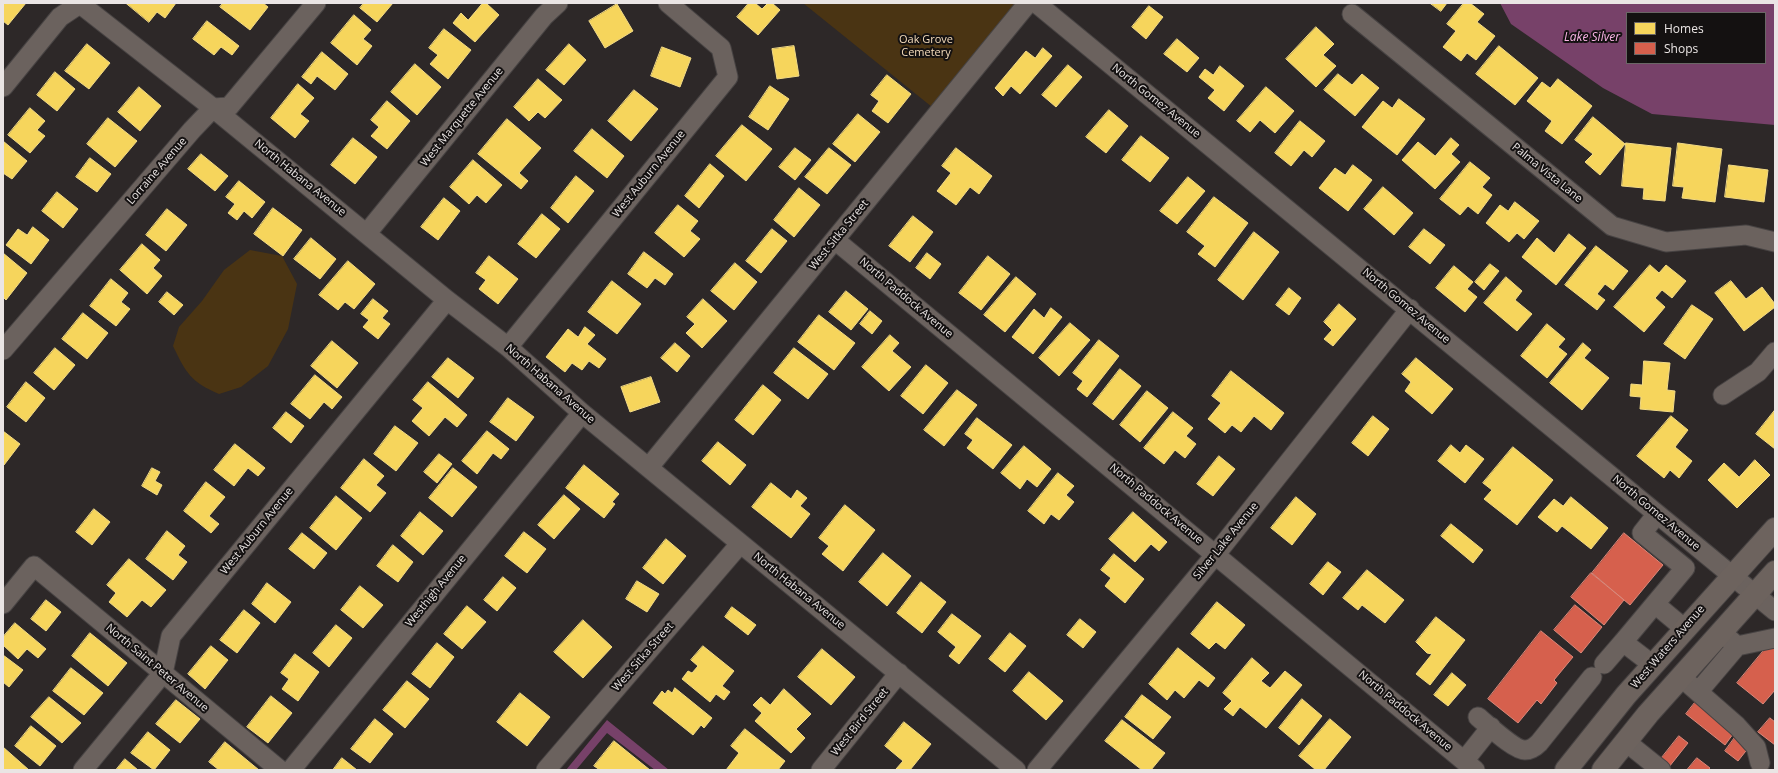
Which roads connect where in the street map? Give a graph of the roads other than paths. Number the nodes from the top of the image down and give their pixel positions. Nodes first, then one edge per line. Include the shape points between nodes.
1 (80, 3) edge
2 (316, 3) edge
3 (558, 3) edge
4 (668, 3) edge
5 (1028, 3) edge
6 (1036, 3) edge
7 (1352, 14) dead end
8 (3, 87) edge
9 (214, 108) junction
10 (367, 233) junction
11 (835, 240) junction
12 (1775, 242) edge
13 (447, 300) junction
14 (1410, 309) junction
15 (508, 347) junction
16 (3, 350) edge
17 (1775, 352) edge
18 (1723, 395) dead end
19 (582, 412) junction
20 (649, 467) junction
21 (1657, 514) junction
22 (1775, 529) edge
23 (740, 544) junction
24 (1216, 554) junction
25 (1775, 572) edge
26 (1731, 576) junction
27 (1755, 594) junction
28 (3, 604) edge
29 (1655, 604) junction
30 (1775, 611) edge
31 (1685, 629) junction
32 (1721, 632) junction
33 (1775, 638) edge
34 (1624, 642) junction
35 (1737, 646) junction
36 (1653, 665) junction
37 (163, 673) junction
38 (899, 673) junction
39 (1681, 677) junction
40 (1698, 692) junction
41 (1626, 742) junction
42 (1760, 763) dead end
43 (1470, 765) edge
44 (83, 770) edge
45 (280, 770) edge
46 (291, 770) edge
47 (546, 770) edge
48 (821, 770) edge
49 (1016, 770) edge
50 (1037, 770) edge
51 (1566, 770) edge
52 (1603, 770) edge
53 (1661, 770) edge

1 - 8 street via 60,17
1 - 9 street, North Habana Avenue
2 - 9 street via 229,107
3 - 10 street, West Marquette Avenue via 544,16
4 - 15 street, West Auburn Avenue via 721,48 728,78
5 - 11 street, West Sitka Street
6 - 14 street, North Gomez Avenue
7 - 12 street, Palma Vista Lane via 1612,226 1666,242 1746,236
9 - 10 street, North Habana Avenue
9 - 16 street, Lorraine Avenue via 192,130
10 - 13 street, North Habana Avenue
11 - 20 street, West Sitka Street
11 - 24 street, North Paddock Avenue
13 - 15 street, North Habana Avenue
13 - 37 street, West Auburn Avenue via 171,636
14 - 21 street, North Gomez Avenue
14 - 24 street, Silver Lake Avenue
15 - 19 street, North Habana Avenue
17 - 18 street via 1758,372
19 - 20 street, North Habana Avenue
19 - 46 street, Westhigh Avenue
20 - 23 street, North Habana Avenue
21 - 26 street, North Gomez Avenue
21 - 29 street via 1642,533 1685,568
22 - 26 main road, West Waters Avenue
23 - 38 street, North Habana Avenue
23 - 47 street, West Sitka Street
24 - 43 street, North Paddock Avenue
24 - 50 street, Silver Lake Avenue
25 - 27 main road
26 - 27 street, North Gomez Avenue
26 - 31 main road, West Waters Avenue
27 - 30 street, North Gomez Avenue
27 - 32 main road
28 - 37 street, North Saint Peter Avenue via 34,566
29 - 31 street
29 - 34 street
31 - 36 main road, West Waters Avenue
32 - 35 street
32 - 39 main road
33 - 35 street
34 - 36 street
34 - 43 street via 1533,748 1524,750 1516,747 1485,722
35 - 40 street
36 - 51 main road, West Waters Avenue
37 - 44 street, West Auburn Avenue
37 - 45 street, North Saint Peter Avenue
38 - 48 street, West Bird Street
38 - 49 street, North Habana Avenue
39 - 40 street
39 - 41 main road
40 - 42 street via 1737,726 1756,747
41 - 52 main road
41 - 53 street

